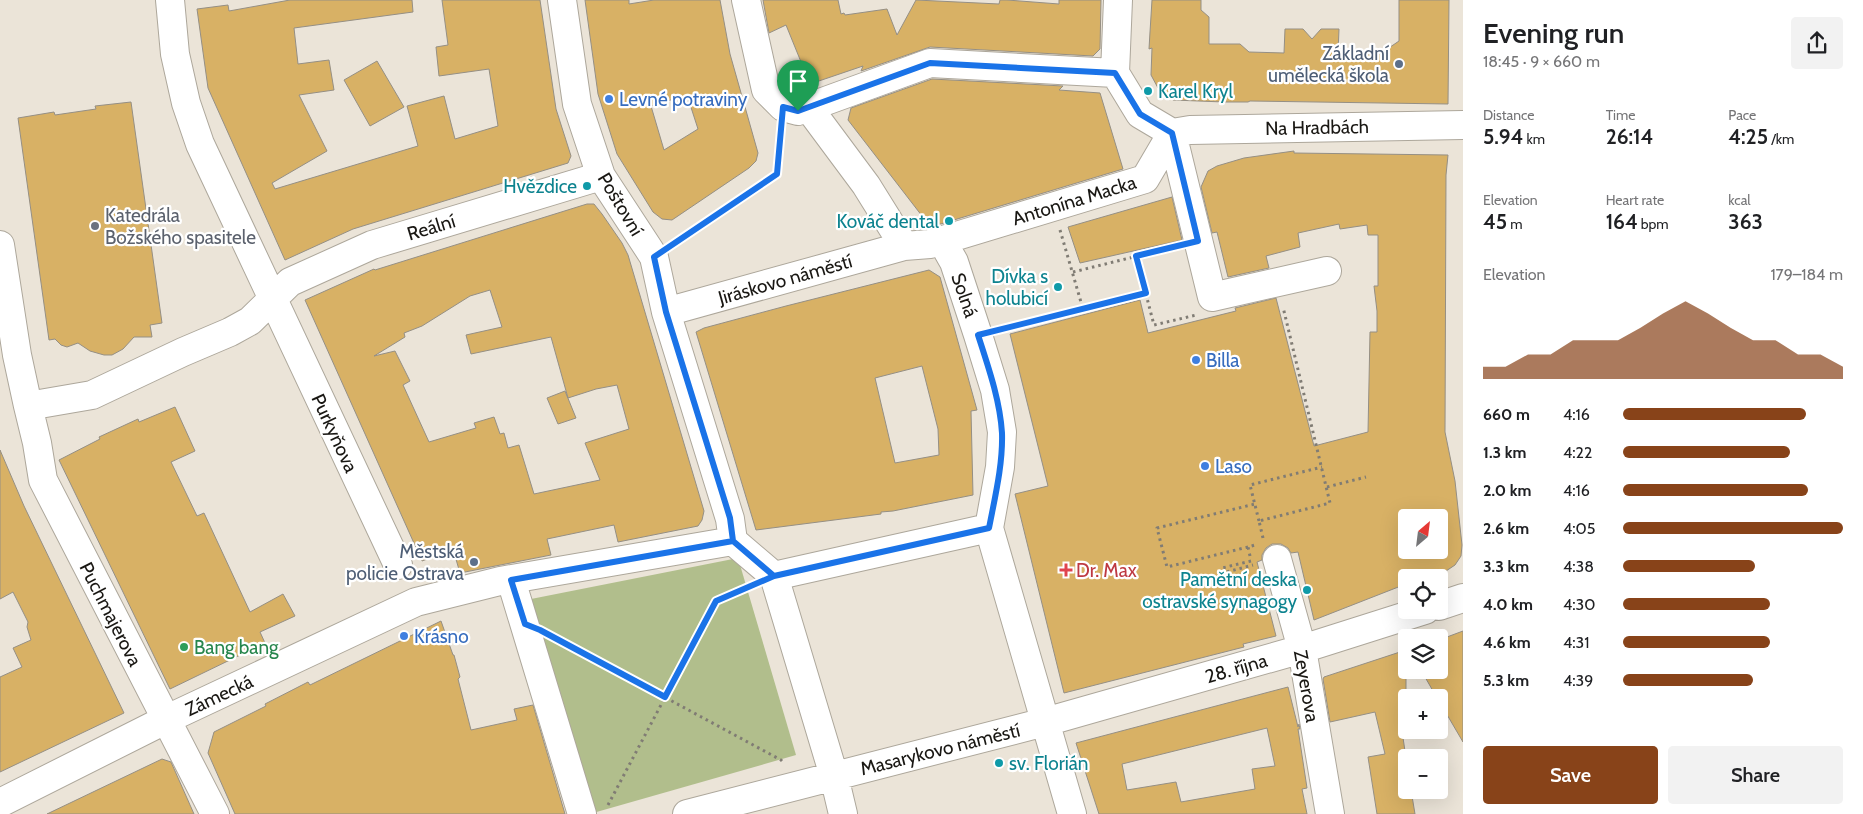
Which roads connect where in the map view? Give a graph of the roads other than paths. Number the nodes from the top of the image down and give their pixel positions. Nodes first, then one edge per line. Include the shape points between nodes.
1 (170, 0) edge
2 (562, 0) edge
3 (746, 0) edge
4 (1118, 0) edge
5 (1115, 73) junction
6 (786, 102) junction
7 (1463, 124) edge
8 (1172, 133) junction
9 (601, 176) junction
10 (948, 239) junction
11 (0, 245) edge
12 (904, 246) junction
13 (1327, 271) dead end
14 (273, 301) junction
15 (5, 304) edge
16 (666, 312) junction
17 (28, 406) junction
18 (989, 528) junction
19 (731, 530) junction
20 (1263, 553) road end
21 (398, 565) dead end
22 (774, 576) junction
23 (506, 580) junction
24 (1463, 598) edge
25 (1448, 603) edge
26 (1398, 619) edge
27 (1302, 649) junction
28 (166, 720) junction
29 (1045, 722) junction
30 (834, 776) junction
31 (0, 803) edge
32 (594, 812) edge
33 (215, 814) edge
34 (687, 814) edge
35 (843, 814) edge
36 (1072, 814) edge
37 (1330, 814) edge

1 - 14 street, Purkyňova via 186,103 200,144
2 - 9 street, Poštovní via 577,104
3 - 6 street
4 - 5 street
5 - 6 street via 930,63
5 - 8 street via 1140,114
6 - 12 street via 866,185
7 - 8 street, Na Hradbách
8 - 10 street, Antonína Macka via 1145,179
8 - 13 street via 1198,241 1207,306
9 - 14 street, Reální via 372,245 290,282
9 - 16 street, Poštovní via 654,257
10 - 12 street, Jiráskovo náměstí
10 - 18 street, Solná via 995,390 1002,432 1000,467
11 - 15 street, Puchmajerova
12 - 16 street, Jiráskovo náměstí
14 - 17 street, Reální via 250,321 92,395
14 - 21 street, Purkyňova
15 - 17 street, Puchmajerova
16 - 19 street, Poštovní
17 - 28 street, Puchmajerova via 43,480
18 - 22 street
18 - 29 street, Masarykovo náměstí
19 - 22 street
19 - 23 street
20 - 27 street, Zeyerova
22 - 30 street, Masarykovo náměstí
23 - 28 street, Zámecká via 416,602
23 - 32 street
24 - 25 street
26 - 27 street, 28. října
27 - 29 street, 28. října
27 - 37 street, Zeyerova
28 - 31 street, Zámecká
28 - 33 street, Puchmajerova
29 - 30 street, Masarykovo náměstí
29 - 36 street, Masarykovo náměstí
30 - 34 street
30 - 35 street, Masarykovo náměstí

